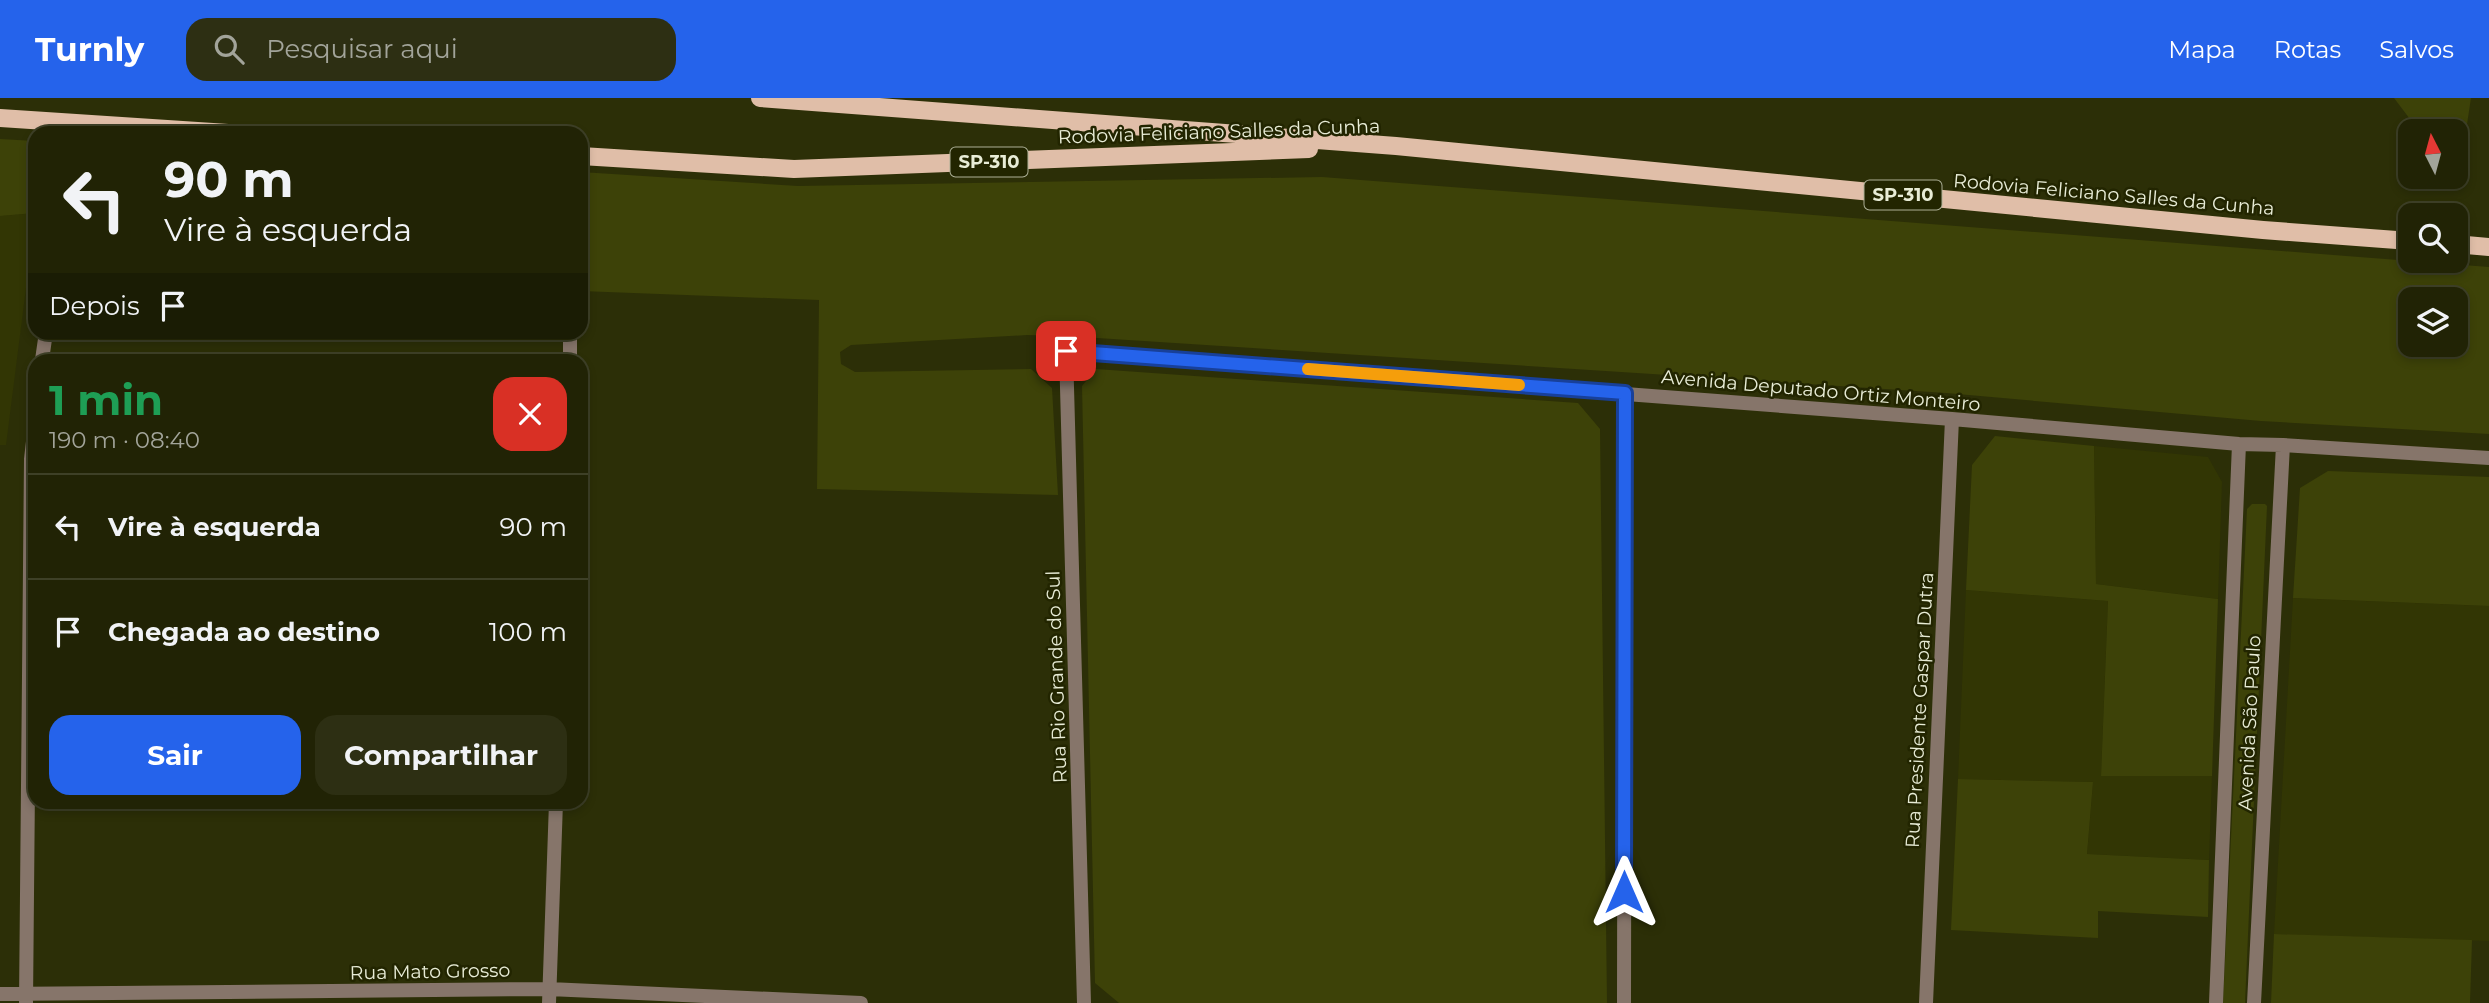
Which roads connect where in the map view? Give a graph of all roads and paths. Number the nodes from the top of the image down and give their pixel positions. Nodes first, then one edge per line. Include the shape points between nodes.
1 (760, 98) edge
2 (0, 118) edge
3 (122, 126) edge
4 (1396, 146) junction
5 (588, 156) edge
6 (2398, 240) edge
7 (2468, 245) edge
8 (2489, 247) edge
9 (1066, 351) joint
10 (1625, 393) junction
11 (1952, 419) junction
12 (2239, 444) junction
13 (2283, 445) junction
14 (2489, 458) edge
15 (28, 809) edge
16 (556, 809) edge
17 (0, 994) edge
18 (549, 996) edge
19 (26, 999) edge
20 (860, 1003) edge
21 (1084, 1003) edge
22 (1623, 1003) edge
23 (1926, 1003) edge
24 (2216, 1003) edge
25 (2254, 1003) edge

1 - 4 main road, Rodovia Feliciano Salles da Cunha / SP-310
2 - 3 main road
4 - 5 main road, Rodovia Feliciano Salles da Cunha / SP-310 via 794,169
4 - 6 main road, Rodovia Feliciano Salles da Cunha / SP-310
7 - 8 main road
9 - 10 street, Avenida Deputado Ortiz Monteiro
9 - 21 street, Rua Rio Grande do Sul
10 - 11 street, Avenida Deputado Ortiz Monteiro
10 - 22 street
11 - 12 street, Avenida Deputado Ortiz Monteiro
11 - 23 street, Rua Presidente Gaspar Dutra
12 - 13 street, Avenida Deputado Ortiz Monteiro
12 - 24 street, Avenida São Paulo
13 - 14 street, Avenida Deputado Ortiz Monteiro
13 - 25 street, Avenida São Paulo
15 - 19 street
16 - 18 street
17 - 19 street, Rua Mato Grosso
18 - 19 street, Rua Mato Grosso
18 - 20 street, Rua Mato Grosso

